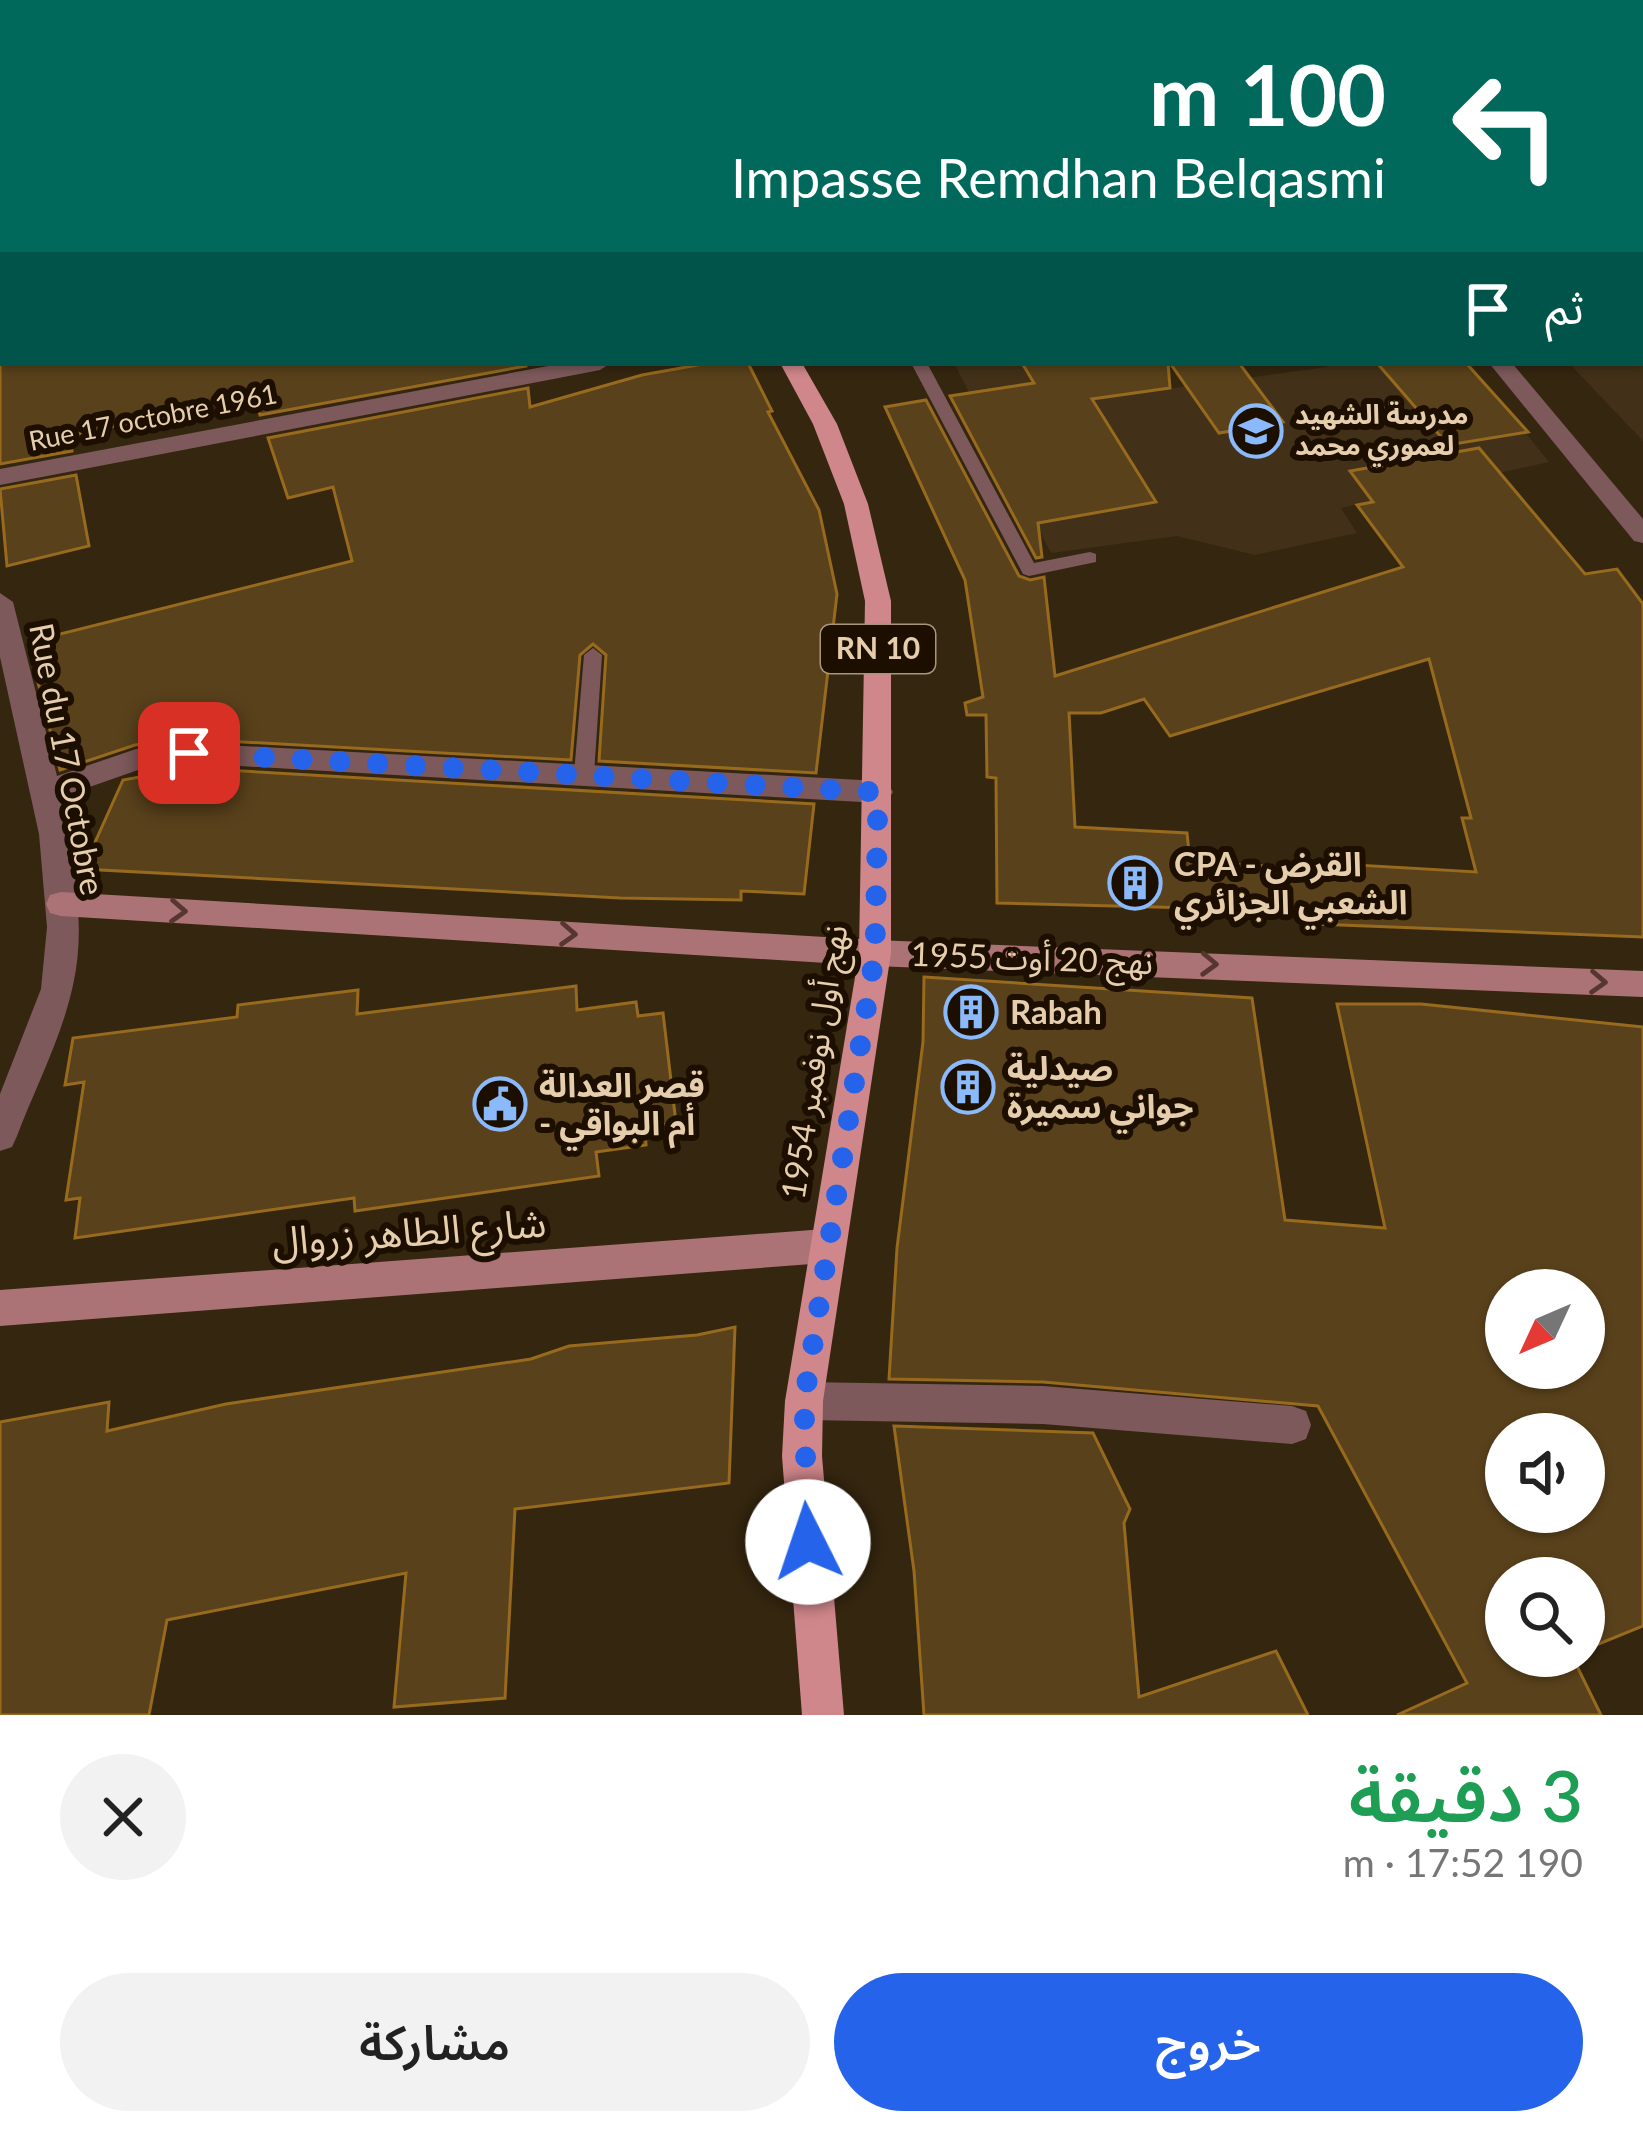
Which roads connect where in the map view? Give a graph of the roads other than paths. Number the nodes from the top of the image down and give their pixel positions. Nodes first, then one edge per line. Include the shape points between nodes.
1 (584, 366) edge
2 (795, 366) edge
3 (921, 366) edge
4 (1502, 366) edge
5 (0, 477) edge
6 (1643, 535) edge
7 (1090, 558) dead end
8 (0, 602) edge
9 (593, 655) dead end
10 (584, 774) junction
11 (44, 792) junction
12 (878, 792) junction
13 (62, 904) junction
14 (875, 953) junction
15 (1643, 984) edge
16 (0, 1136) edge
17 (825, 1246) junction
18 (0, 1308) edge
19 (804, 1401) junction
20 (1292, 1425) dead end
21 (823, 1715) edge

1 - 5 street, Rue 17 octobre 1961
2 - 12 main road, نهج أول نوفمبر 1954 / RN 10 via 856,504 878,601
3 - 7 lane via 1029,570
4 - 6 street
8 - 11 street, Rue du 17 Octobre
9 - 10 lane
10 - 11 street via 189,753 136,760
10 - 12 street
11 - 13 street, Rue du 17 Octobre
12 - 14 main road, نهج أول نوفمبر 1954 / RN 10
13 -> 14 street, نهج 20 أوت 1955
13 - 16 street, Rue du 17 Octobre via 60,976
14 -> 15 street, نهج 20 أوت 1955
14 - 17 main road, نهج أول نوفمبر 1954 / RN 10
17 - 18 street, شارع الطاهر زروال
17 - 19 main road, نهج أول نوفمبر 1954 / RN 10
19 - 20 street via 1042,1405
19 - 21 main road, نهج أول نوفمبر 1954 / RN 10

